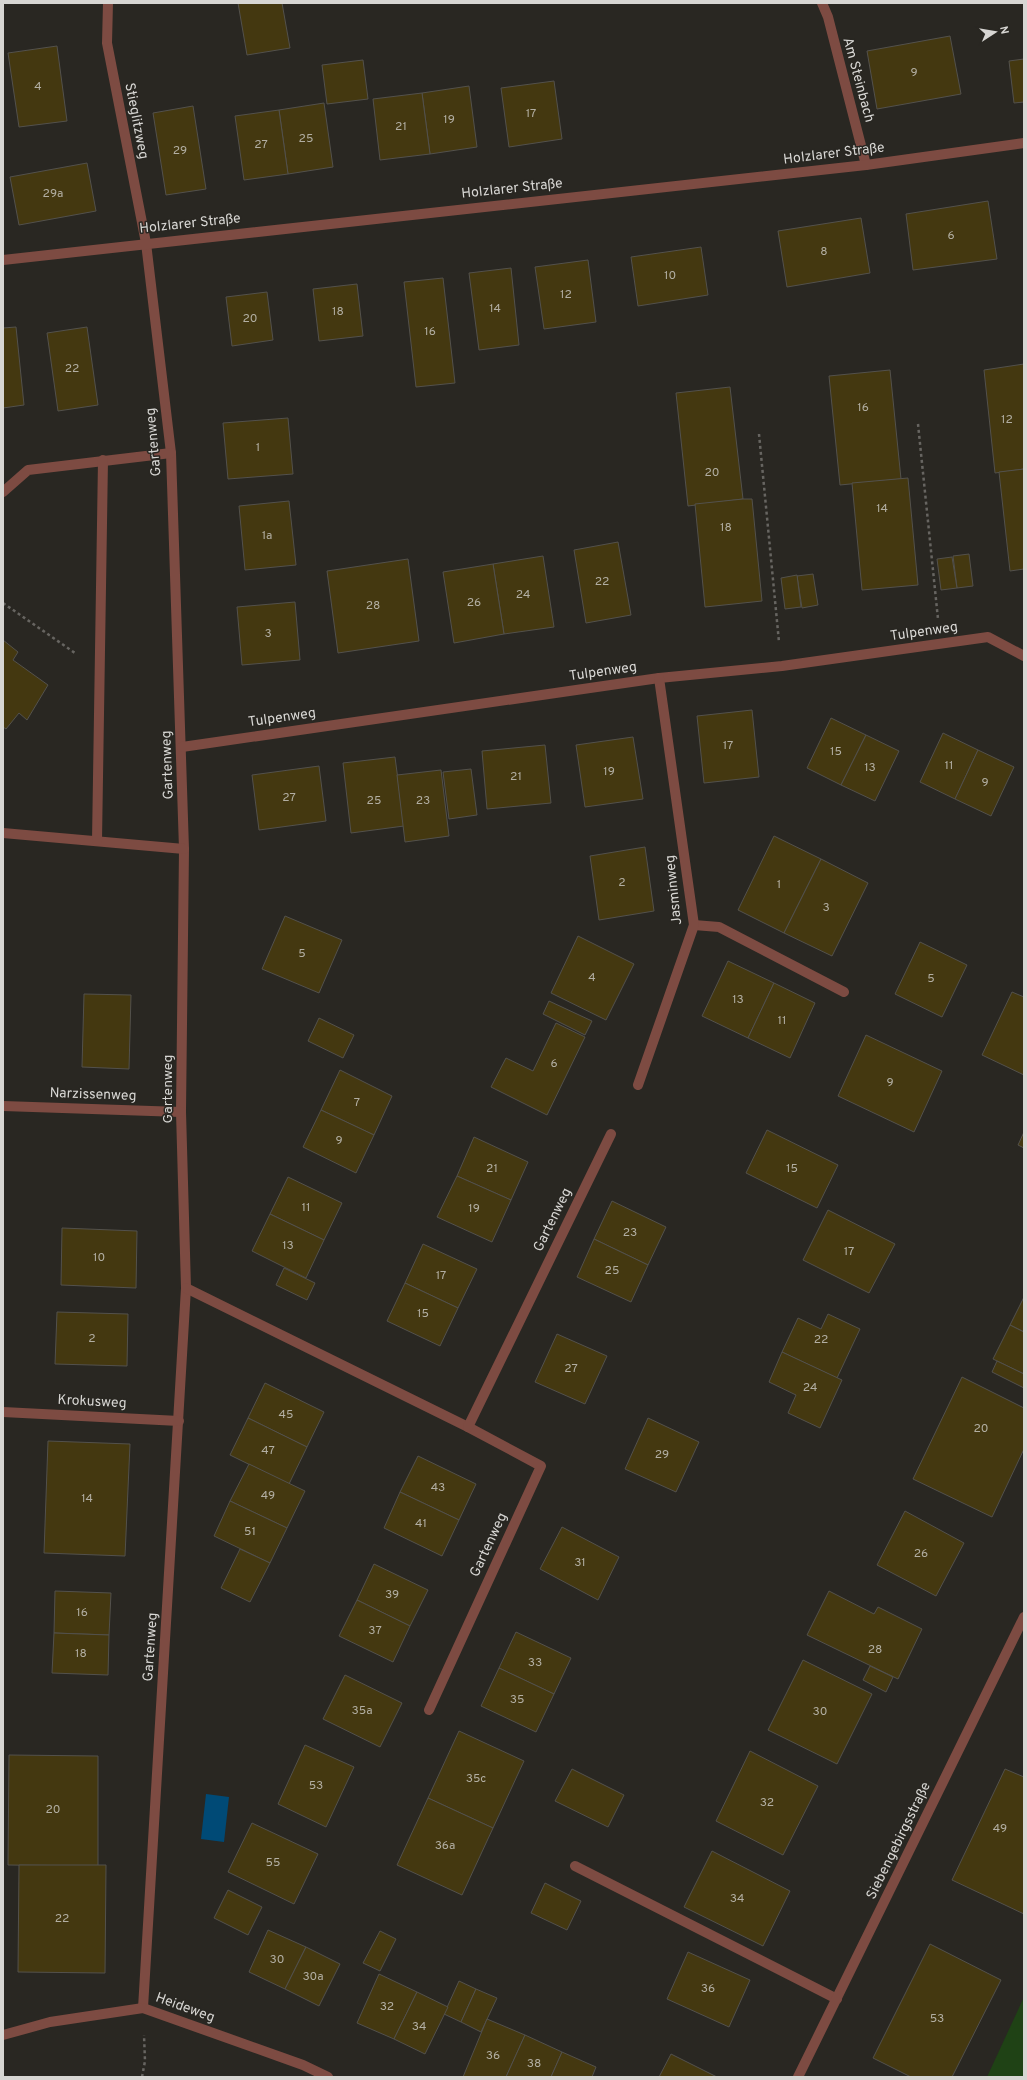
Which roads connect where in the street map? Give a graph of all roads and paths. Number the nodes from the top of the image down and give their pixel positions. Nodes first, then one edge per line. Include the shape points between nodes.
1 (108, 3) edge
2 (822, 3) edge
3 (1024, 143) edge
4 (866, 165) junction
5 (146, 243) junction
6 (3, 260) edge
7 (918, 424) dead end
8 (759, 434) dead end
9 (171, 453) junction
10 (103, 460) junction
11 (3, 492) edge
12 (3, 603) edge
13 (940, 644) junction
14 (1024, 656) edge
15 (782, 666) junction
16 (100, 670) junction
17 (660, 678) junction
18 (182, 747) junction
19 (3, 833) edge
20 (97, 841) junction
21 (184, 849) junction
22 (694, 925) junction
23 (844, 992) dead end
24 (638, 1085) dead end
25 (3, 1106) edge
26 (181, 1112) junction
27 (611, 1134) dead end
28 (186, 1288) junction
29 (3, 1412) edge
30 (179, 1421) junction
31 (468, 1427) junction
32 (1024, 1617) edge
33 (429, 1710) dead end
34 (575, 1866) dead end
35 (837, 1999) junction
36 (143, 2008) junction
37 (3, 2035) edge
38 (804, 2066) junction
39 (142, 2077) edge
40 (328, 2077) edge
41 (798, 2077) edge
42 (810, 2077) edge

1 - 5 street, Stieglitzweg via 107,43
2 - 4 street, Am Steinbach via 828,17
3 - 4 street, Holzlarer Straße
4 - 5 street, Holzlarer Straße
5 - 6 street, Holzlarer Straße
5 - 9 street, Gartenweg
7 - 13 path
8 - 15 path
9 - 10 street
9 - 18 street, Gartenweg
10 - 11 street via 28,470
10 - 16 street
12 - 16 path
13 - 14 street, Tulpenweg via 988,637
13 - 15 street, Tulpenweg
15 - 17 street, Tulpenweg
16 - 20 street
17 - 18 street, Tulpenweg
17 - 22 street, Jasminweg
18 - 21 street, Gartenweg
19 - 20 street
20 - 21 street
21 - 26 street, Gartenweg
22 - 23 street via 719,927
22 - 24 street, Jasminweg
25 - 26 street, Narzissenweg
26 - 28 street, Gartenweg
27 - 31 street, Gartenweg
28 - 30 street, Gartenweg
28 - 31 street, Gartenweg
29 - 30 street, Krokusweg
30 - 36 street, Gartenweg
31 - 33 street, Gartenweg via 541,1466
32 - 35 street, Siebengebirgsstraße
34 - 35 street
35 - 38 street, Siebengebirgsstraße
36 - 37 street, Heideweg via 50,2022
36 - 39 path via 145,2061
36 - 40 street, Heideweg via 303,2065
38 - 41 street, Siebengebirgsstraße
38 - 42 street

